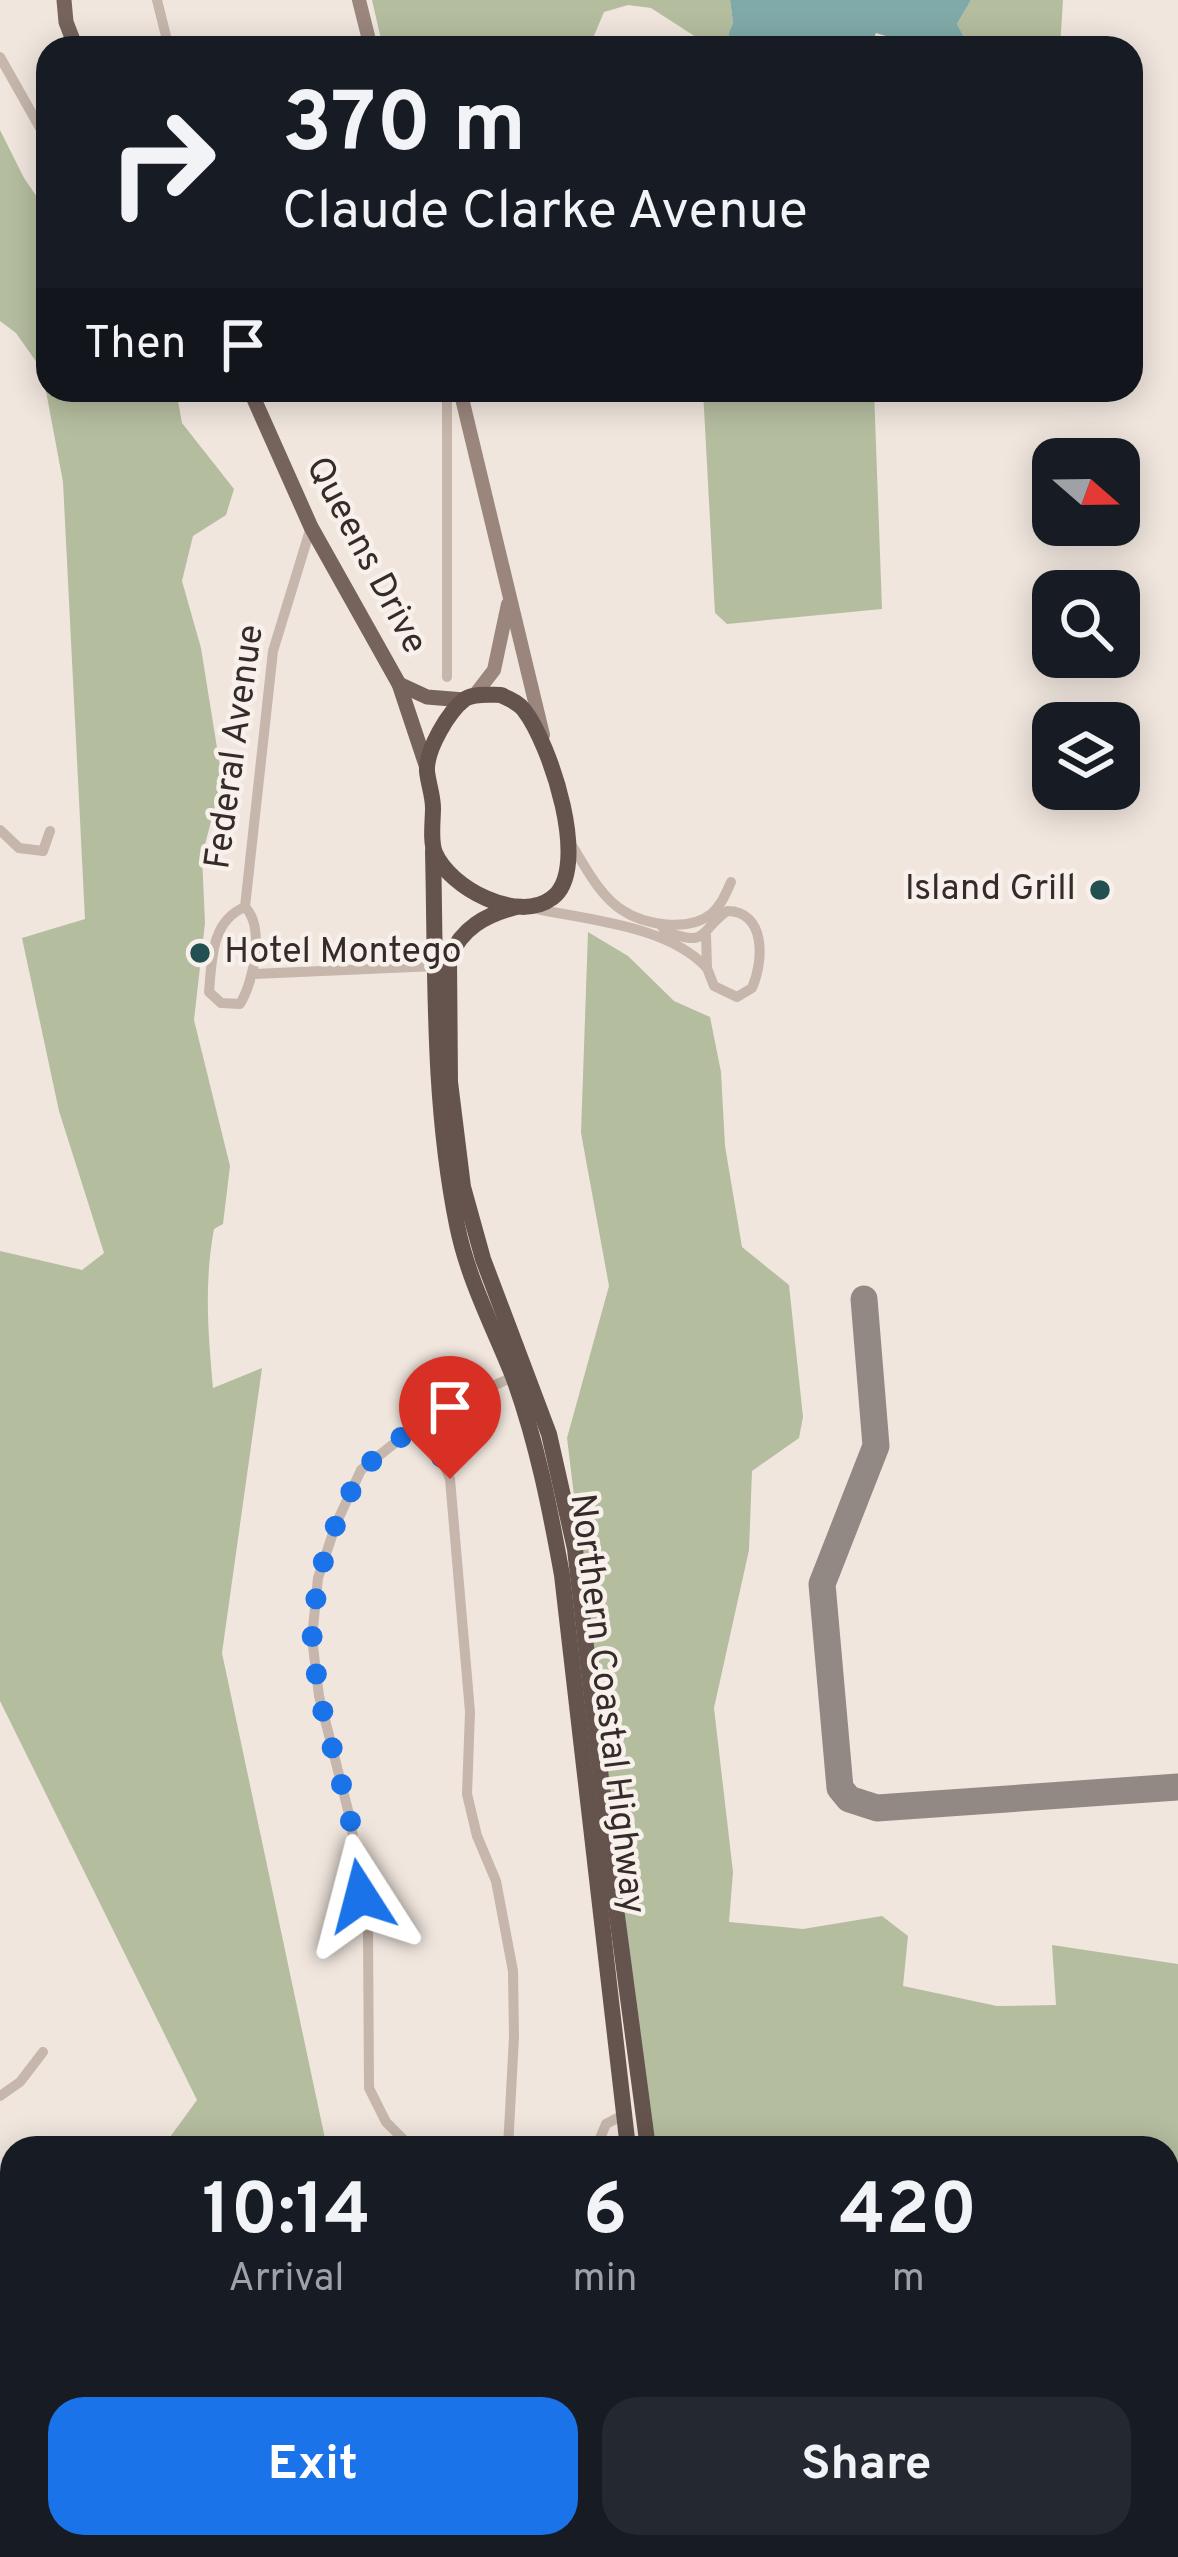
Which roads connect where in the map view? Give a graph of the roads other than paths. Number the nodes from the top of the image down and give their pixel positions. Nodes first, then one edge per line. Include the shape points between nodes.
1 (64, 0) edge
2 (157, 0) edge
3 (359, 0) edge
4 (71, 36) edge
5 (166, 36) edge
6 (368, 36) edge
7 (0, 57) edge
8 (36, 121) edge
9 (255, 402) edge
10 (447, 402) edge
11 (463, 402) edge
12 (311, 526) junction
13 (510, 593) junction
14 (447, 677) dead end
15 (399, 684) junction
16 (469, 698) junction
17 (427, 768) junction
18 (551, 768) junction
19 (0, 830) edge
20 (50, 831) dead end
21 (571, 844) junction
22 (433, 851) junction
23 (731, 882) dead end
24 (520, 906) junction
25 (245, 907) junction
26 (660, 924) junction
27 (706, 935) junction
28 (436, 966) junction
29 (706, 968) junction
30 (252, 974) junction
31 (512, 1377) junction
32 (426, 1417) junction
33 (43, 2052) dead end
34 (0, 2096) edge
35 (643, 2108) junction
36 (624, 2114) junction
37 (400, 2136) edge
38 (508, 2136) edge
39 (601, 2136) edge
40 (627, 2136) edge
41 (646, 2136) edge

1 - 4 main road
2 - 5 street
3 - 6 main road
7 - 8 street
9 - 12 main road, Queens Drive
10 - 14 street
11 - 13 main road
12 - 15 main road, Queens Drive
12 - 25 street, Federal Avenue via 273,651
13 - 16 main road via 494,670
13 - 18 main road
15 - 16 main road, Queens Drive via 427,698
15 - 17 main road, Queens Drive
16 - 17 highway via 446,723
16 - 18 highway via 514,701
17 - 22 highway
18 - 21 highway
19 - 20 street via 19,848 43,850
21 - 24 highway via 556,896
21 - 26 street via 621,910
22 - 24 highway via 465,888
22 - 28 highway, Northern Coastal Highway
23 - 26 street via 713,913
24 - 29 street via 636,931 692,952
24 - 35 highway, Northern Coastal Highway via 470,927 448,958 455,1133 482,1259 549,1434 575,1549
25 - 30 street via 255,930
25 - 30 street via 218,932 209,992 240,1004
26 - 27 street via 677,936
27 - 29 street
27 - 29 street via 722,914 739,911 754,922 760,955 752,988 737,997 714,986
28 - 30 street
28 - 31 highway, Northern Coastal Highway via 437,1101 458,1227
31 - 32 street
31 - 36 highway, Northern Coastal Highway via 562,1575
32 - 37 street via 361,1470 318,1578 312,1638 368,1930 369,2088
32 - 38 street via 450,1479 470,1712 466,1794 496,1881 513,1971
33 - 34 street
35 - 36 street
35 - 41 highway, Northern Coastal Highway
36 - 39 street
36 - 40 highway, Northern Coastal Highway

